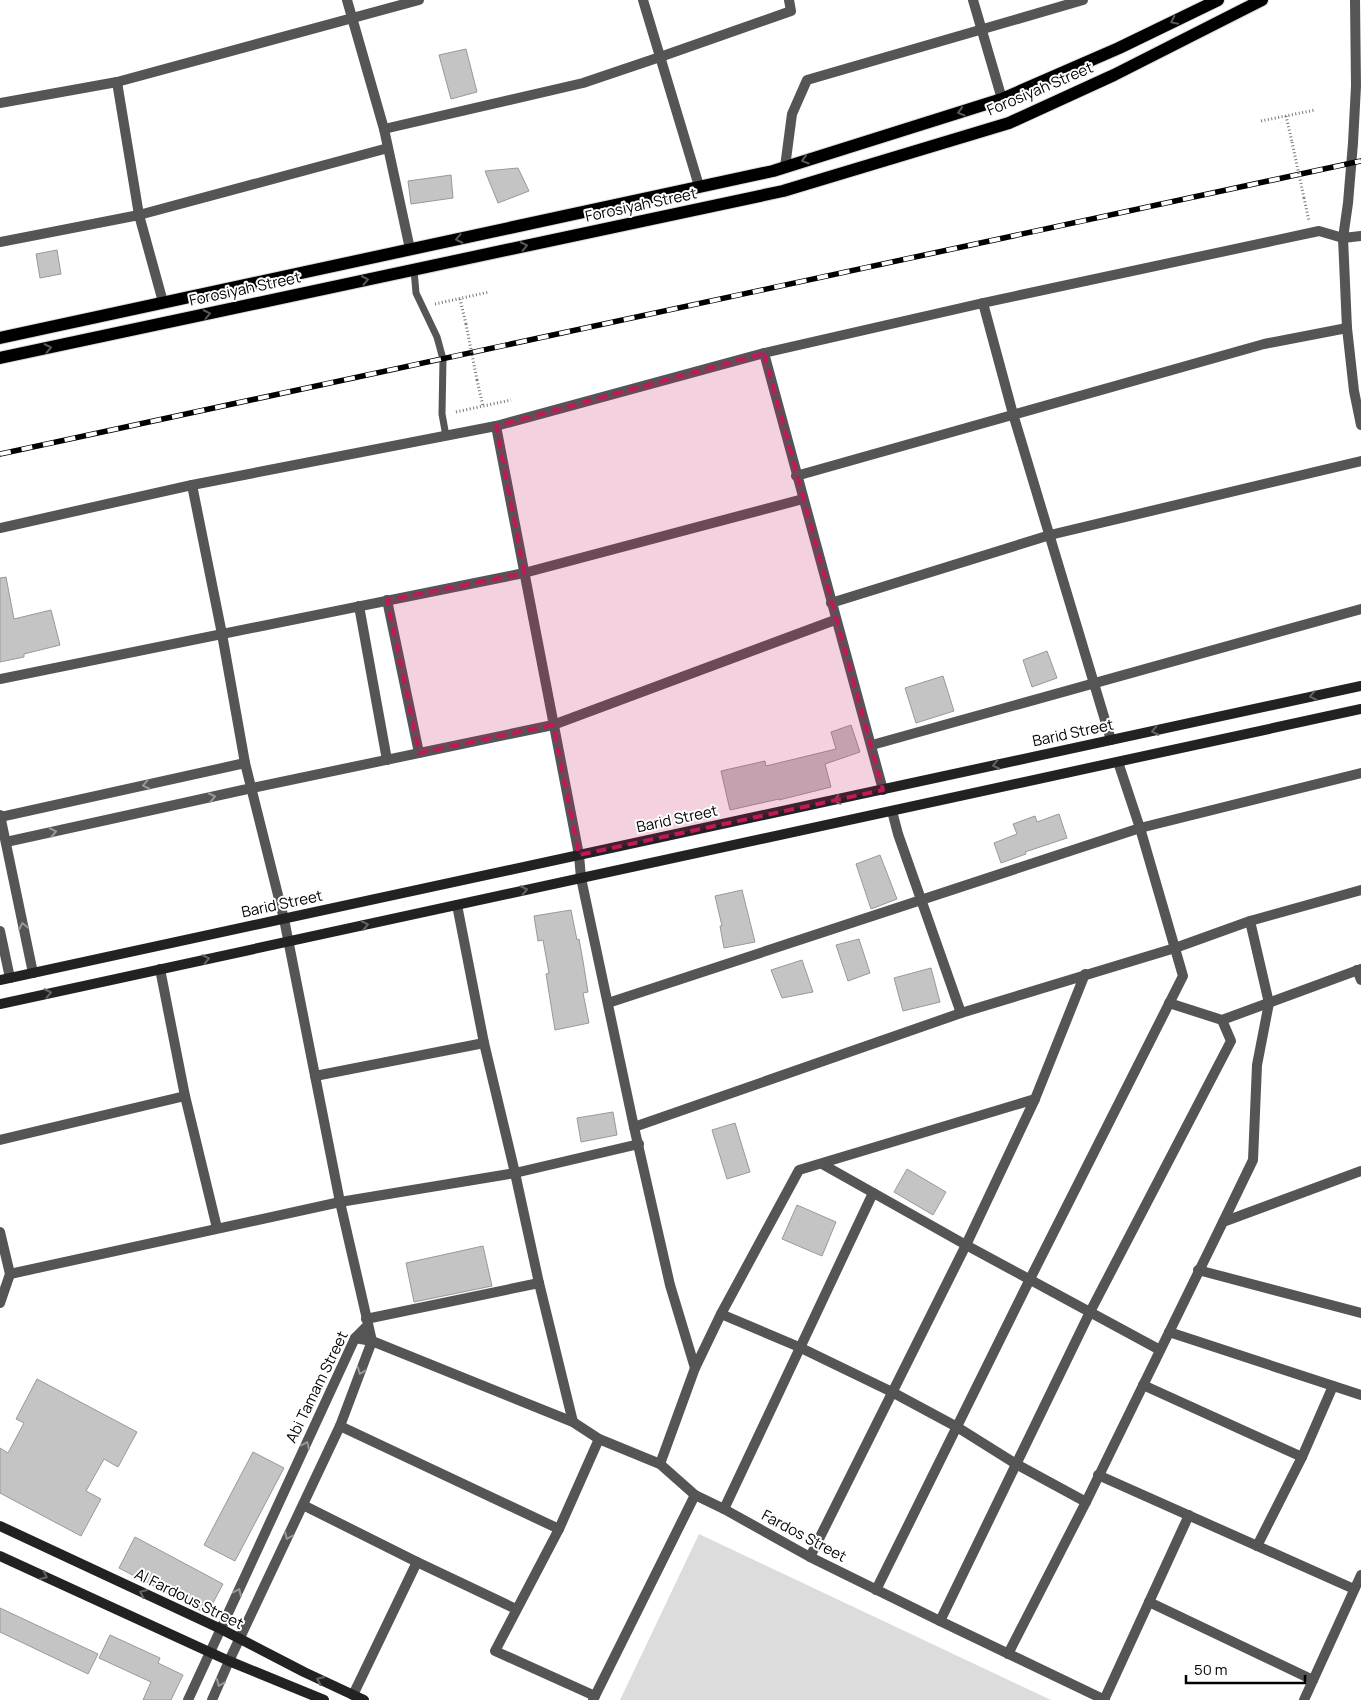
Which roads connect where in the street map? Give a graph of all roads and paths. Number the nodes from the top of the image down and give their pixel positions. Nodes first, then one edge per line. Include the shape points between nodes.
1 (347, 0) edge
2 (419, 0) edge
3 (643, 0) edge
4 (789, 0) edge
5 (973, 0) edge
6 (1083, 0) edge
7 (1218, 0) edge
8 (1262, 0) edge
9 (1355, 0) edge
10 (353, 18) junction
11 (981, 29) junction
12 (660, 57) junction
13 (117, 82) junction
14 (1002, 99) junction
15 (0, 102) edge
16 (1315, 110) dead end
17 (1286, 116) junction
18 (1261, 121) dead end
19 (384, 129) junction
20 (388, 148) junction
21 (785, 167) junction
22 (700, 186) junction
23 (139, 214) junction
24 (1309, 224) dead end
25 (1361, 236) edge
26 (1343, 238) junction
27 (0, 242) edge
28 (410, 249) junction
29 (414, 270) junction
30 (489, 292) dead end
31 (460, 298) junction
32 (163, 302) junction
33 (983, 303) junction
34 (434, 304) dead end
35 (1347, 328) junction
36 (0, 338) edge
37 (764, 353) junction
38 (0, 358) edge
39 (1358, 390) edge
40 (511, 400) dead end
41 (483, 406) junction
42 (456, 412) dead end
43 (1013, 414) junction
44 (1361, 425) edge
45 (496, 426) junction
46 (446, 436) junction
47 (1361, 461) edge
48 (796, 476) junction
49 (192, 484) junction
50 (803, 499) junction
51 (0, 528) edge
52 (1050, 535) junction
53 (524, 573) junction
54 (387, 600) junction
55 (831, 603) junction
56 (359, 606) junction
57 (1361, 610) edge
58 (835, 620) junction
59 (222, 634) junction
60 (0, 679) edge
61 (1095, 684) junction
62 (1361, 686) edge
63 (1361, 710) edge
64 (553, 726) junction
65 (1111, 740) junction
66 (872, 745) junction
67 (419, 753) junction
68 (387, 760) junction
69 (1118, 762) junction
70 (245, 763) junction
71 (1361, 773) edge
72 (252, 788) junction
73 (883, 790) junction
74 (892, 811) junction
75 (0, 816) edge
76 (1140, 828) junction
77 (6, 842) junction
78 (578, 855) junction
79 (581, 878) junction
80 (1361, 890) edge
81 (921, 899) junction
82 (457, 905) junction
83 (284, 919) junction
84 (1250, 921) junction
85 (0, 931) edge
86 (288, 942) junction
87 (1175, 948) junction
88 (160, 969) junction
89 (33, 973) junction
90 (1360, 973) edge
91 (1085, 974) junction
92 (5, 979) edge
93 (608, 1003) junction
94 (1269, 1003) junction
95 (0, 1004) edge
96 (1169, 1004) junction
97 (961, 1013) junction
98 (1222, 1020) junction
99 (484, 1043) junction
100 (315, 1076) junction
101 (185, 1096) junction
102 (1035, 1099) junction
103 (634, 1127) junction
104 (0, 1140) edge
105 (639, 1144) junction
106 (822, 1164) junction
107 (1361, 1171) edge
108 (515, 1173) junction
109 (873, 1193) junction
110 (340, 1202) junction
111 (1223, 1222) junction
112 (217, 1228) junction
113 (0, 1232) edge
114 (966, 1245) junction
115 (1198, 1270) junction
116 (10, 1274) junction
117 (1030, 1279) junction
118 (539, 1283) junction
119 (0, 1303) edge
120 (1090, 1312) junction
121 (1361, 1313) edge
122 (721, 1314) junction
123 (367, 1322) junction
124 (1169, 1332) junction
125 (355, 1338) junction
126 (372, 1341) junction
127 (799, 1348) junction
128 (1160, 1350) junction
129 (695, 1368) junction
130 (1143, 1385) junction
131 (1333, 1386) junction
132 (892, 1392) junction
133 (1361, 1395) edge
134 (573, 1422) junction
135 (340, 1426) junction
136 (957, 1427) junction
137 (599, 1439) junction
138 (1302, 1457) junction
139 (660, 1464) junction
140 (1016, 1464) junction
141 (1098, 1475) junction
142 (695, 1495) junction
143 (1086, 1502) junction
144 (303, 1505) junction
145 (724, 1509) junction
146 (1189, 1515) junction
147 (0, 1526) edge
148 (559, 1529) junction
149 (1257, 1546) junction
150 (0, 1556) edge
151 (810, 1557) junction
152 (417, 1562) junction
153 (1361, 1575) edge
154 (1354, 1589) junction
155 (876, 1590) junction
156 (1149, 1602) junction
157 (516, 1609) junction
158 (940, 1621) junction
159 (221, 1629) junction
160 (239, 1640) junction
161 (210, 1653) junction
162 (1008, 1654) junction
163 (229, 1662) junction
164 (1313, 1680) junction
165 (353, 1695) junction
166 (594, 1698) edge
167 (188, 1700) edge
168 (212, 1700) edge
169 (324, 1700) edge
170 (364, 1700) edge
171 (1105, 1700) edge
172 (1304, 1700) edge

1 - 10 street
2 - 10 street
3 - 12 street
4 - 12 street via 791,11
5 - 11 street
6 - 11 street
7 -> 14 main road, Forosiyah Street
29 -> 8 main road, Forosiyah Street via 783,191 1009,123 1114,75
9 - 26 street via 1356,86
10 - 13 street
10 - 19 street
11 - 14 street
11 - 21 street via 807,80 792,114
12 - 19 street via 583,83
12 - 22 street
13 - 15 street
13 - 23 street
14 -> 21 main road, Forosiyah Street
16 - 17 path
17 - 18 path
17 - 24 path, bridge
19 - 20 street
20 - 23 street
20 - 28 street
21 - 22 main road, Forosiyah Street
22 -> 28 main road, Forosiyah Street
23 - 27 street
23 - 32 street
25 - 26 street
26 - 33 street via 1319,231
26 - 35 street
28 - 32 main road, Forosiyah Street
38 -> 29 main road, Forosiyah Street
29 - 46 lane via 416,293 437,337 443,360 442,414
30 - 31 path
31 - 34 path
31 - 41 path, bridge
32 - 36 main road, Forosiyah Street
33 - 37 street
33 - 43 street
35 - 39 street
35 - 43 street via 1264,344
37 - 45 street
37 - 48 street
39 - 44 street
40 - 41 path
41 - 42 path
43 - 48 street
43 - 52 street
45 - 46 street
45 - 53 street
46 - 49 street
47 - 52 street
48 - 50 street
49 - 51 street
49 - 59 street
50 - 53 street
50 - 55 street
52 - 55 street
52 - 61 street
53 - 54 street
53 - 64 street
54 - 56 street
54 - 67 street
55 - 58 street
56 - 59 street
56 - 68 street
57 - 61 street
58 - 64 street
58 - 66 street
59 - 60 street
59 - 70 street
61 - 65 street
61 - 66 street
62 -> 65 main road, Barid Street
63 - 69 main road
64 - 67 street
64 - 78 street
65 -> 73 main road, Barid Street
66 - 73 street
67 - 68 street
68 - 72 street
69 - 74 main road
69 - 76 street
70 - 72 street
70 -> 75 street
71 - 76 street
77 -> 72 street
72 - 83 street
73 -> 78 main road, Barid Street
74 - 79 main road
74 - 81 street
75 - 77 street
76 - 81 street
76 - 87 street
89 -> 77 street
78 - 79 street
78 - 83 main road, Barid Street
82 -> 79 main road
79 - 93 street
80 - 84 street
81 - 93 street
81 - 97 street
86 -> 82 main road
82 - 99 street
83 - 86 street
83 - 89 main road, Barid Street
84 - 87 street
84 - 94 street
85 - 92 street
88 -> 86 main road
86 - 100 street
87 - 91 street
87 - 96 street via 1183,976
95 -> 88 main road
88 - 101 street
89 - 92 main road, Barid Street
90 - 94 street
91 - 97 street
91 - 102 street
93 - 103 street
94 - 98 street
94 - 111 street via 1257,1065 1253,1160
96 - 98 street
96 - 117 street
97 - 103 street
98 - 120 street via 1231,1041
99 - 100 street
99 - 108 street
100 - 110 street
101 - 104 street
101 - 112 street
102 - 106 street
102 - 114 street
103 - 105 street
105 - 108 street
105 - 129 street via 670,1285
106 - 109 street
106 - 122 street via 799,1170
107 - 111 street
108 - 110 street
108 - 118 street
109 - 114 street
109 - 127 street
110 - 112 street
110 - 123 street
111 - 115 street
112 - 116 street
113 - 116 street
114 - 117 street
114 - 132 street
115 - 121 street
115 - 124 street
116 - 119 street
117 - 120 street
117 - 136 street
118 - 123 street
118 - 134 street
120 - 128 street
120 - 140 street
122 - 127 street
122 - 129 street
123 - 125 street, Abi Tamam Street
123 - 126 street, Abi Tamam Street
124 - 128 street
124 - 131 street
125 - 126 street, Fardos Street
159 -> 125 street, Abi Tamam Street
126 - 134 street, Fardos Street
126 -> 135 street, Abi Tamam Street
127 - 132 street
127 - 145 street
128 - 130 street
129 - 139 street
130 - 138 street
130 - 141 street
131 - 133 street
131 - 138 street
132 - 136 street
132 - 151 street
134 - 137 street, Fardos Street
135 - 144 street, Abi Tamam Street
135 - 148 street
136 - 140 street
136 - 155 street
137 - 139 street, Fardos Street
137 - 148 street
138 - 149 street
139 - 142 street, Fardos Street
140 - 143 street
140 - 158 street
141 - 143 street
141 - 146 street
142 - 145 street, Fardos Street
142 - 166 street
143 - 162 street
144 - 152 street
144 -> 160 street, Abi Tamam Street
145 - 151 street, Fardos Street
146 - 149 street
146 - 156 street
159 -> 147 main road, Al Fardous Street
148 - 157 street
149 - 154 street
150 -> 161 main road
151 - 155 street, Fardos Street
152 - 157 street
152 - 165 street
153 - 154 street
154 - 164 street
155 - 158 street, Fardos Street
156 - 164 street
156 - 171 street
157 - 166 street via 495,1651
158 - 162 street, Fardos Street
159 - 160 main road, Al Fardous Street
159 - 161 street, Abi Tamam Street
160 - 163 street, Abi Tamam Street
165 -> 160 main road, Al Fardous Street
161 - 163 main road
161 - 167 street, Abi Tamam Street
162 - 171 street, Fardos Street
163 -> 168 street, Abi Tamam Street
163 - 169 main road
164 - 172 street
165 - 170 main road, Al Fardous Street

